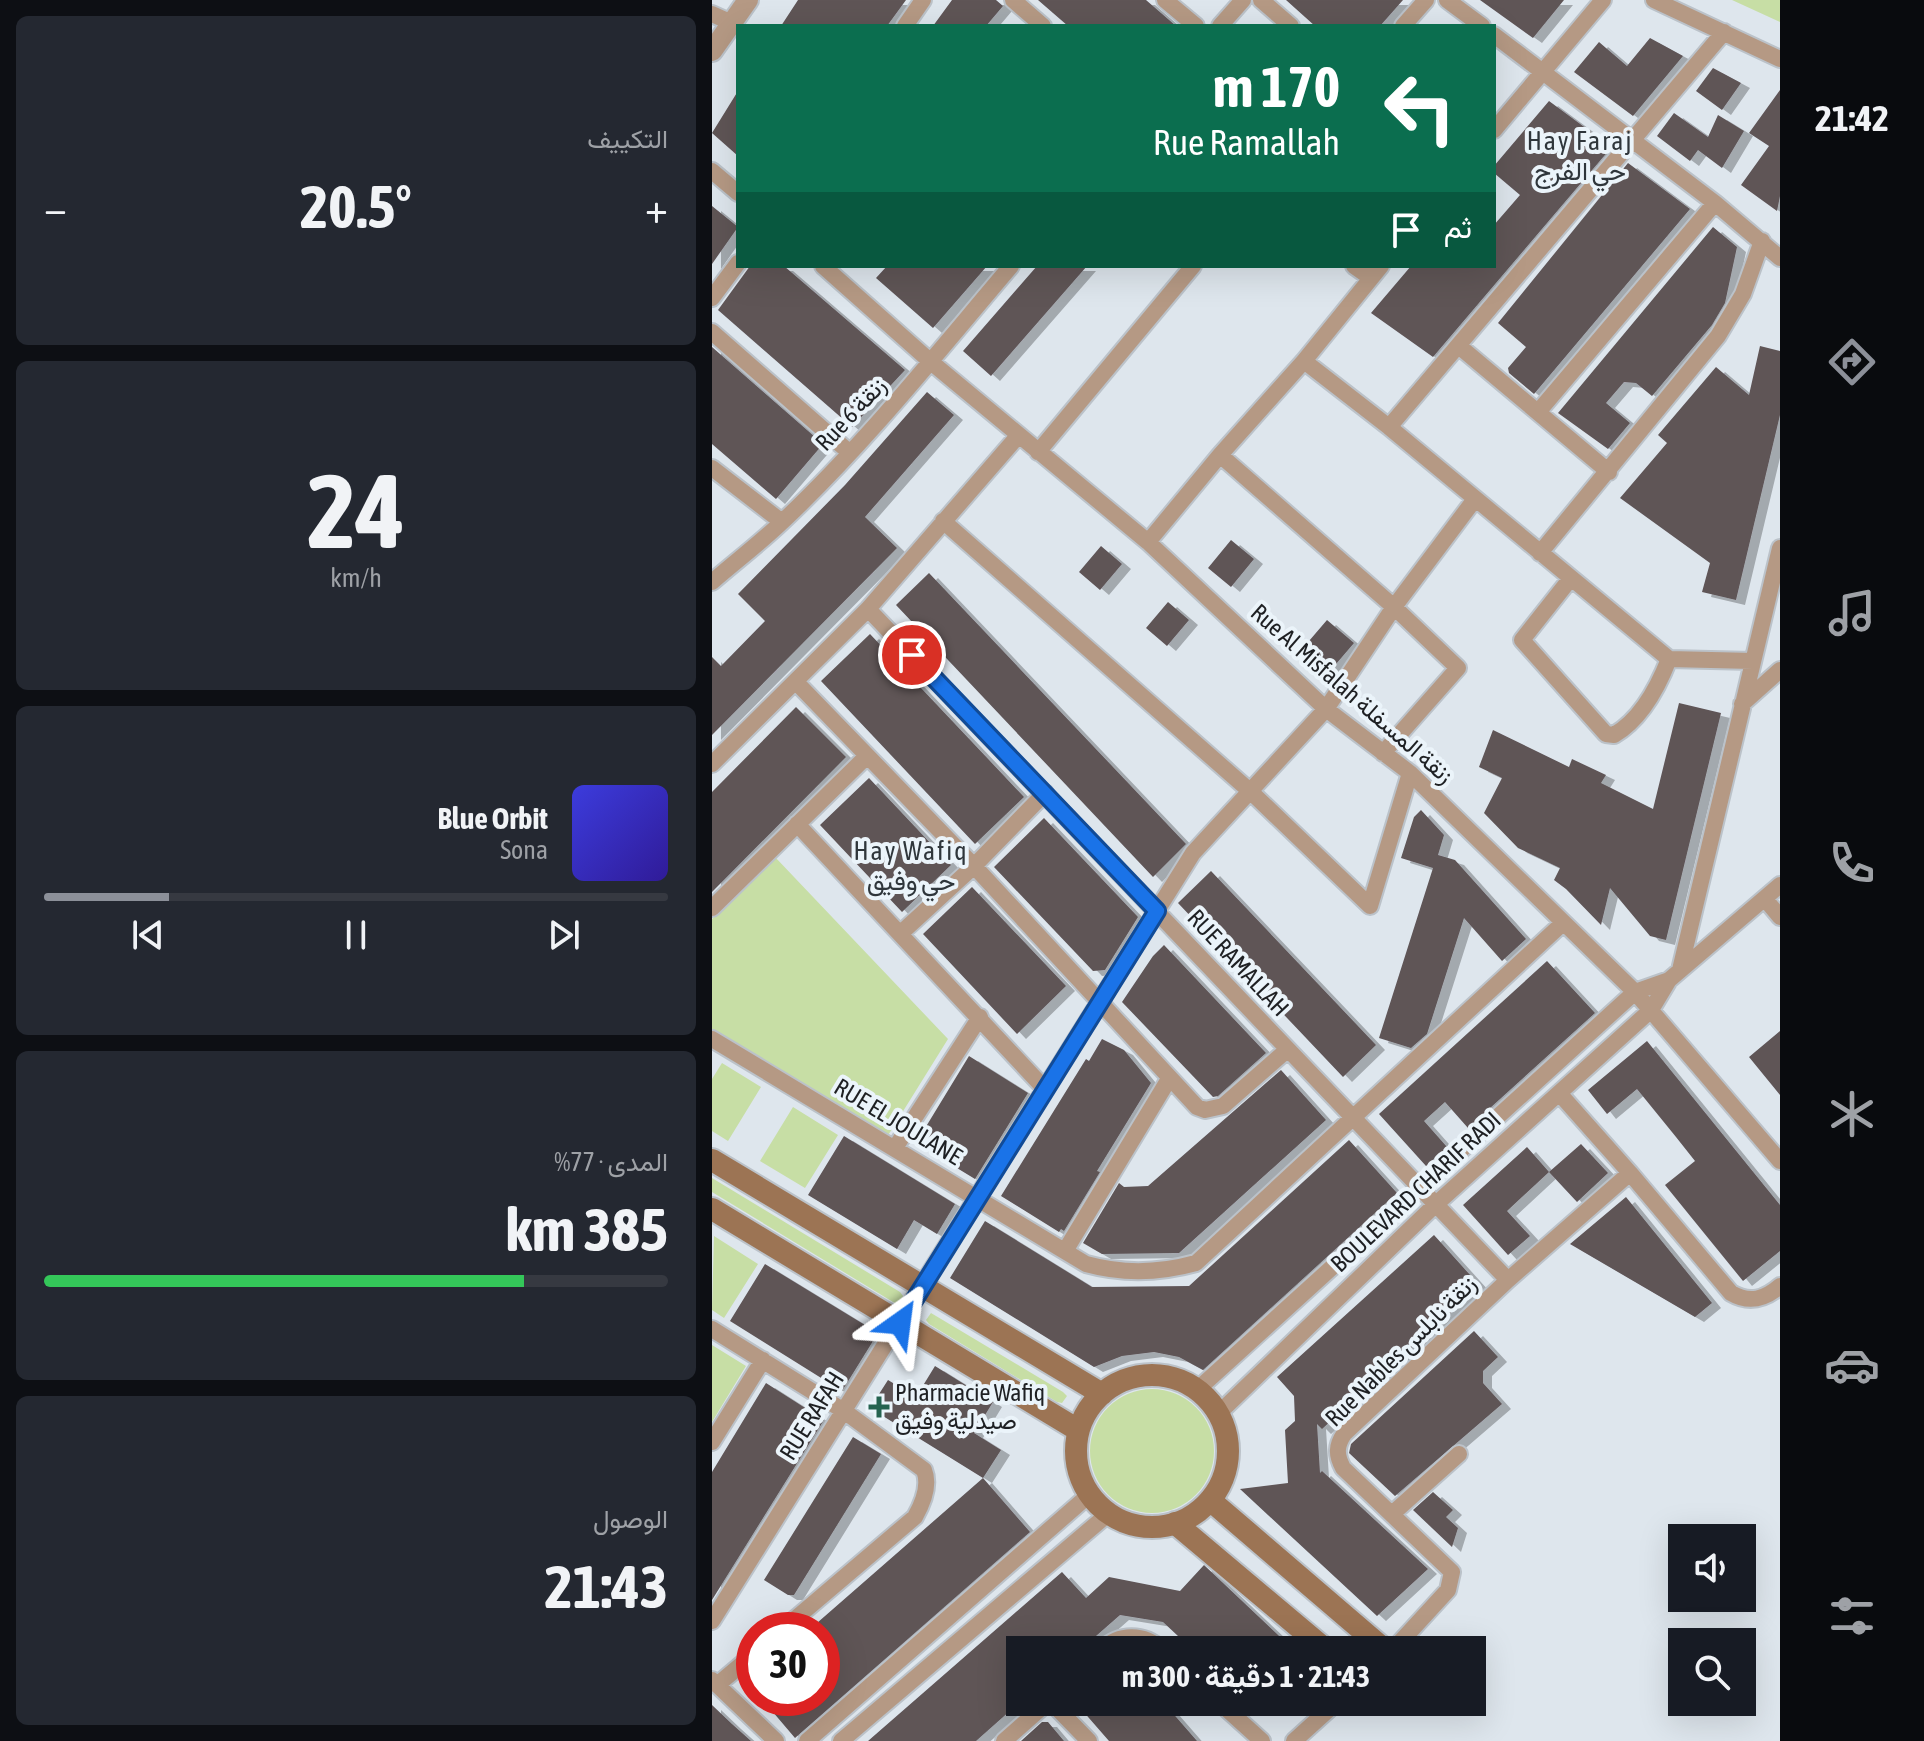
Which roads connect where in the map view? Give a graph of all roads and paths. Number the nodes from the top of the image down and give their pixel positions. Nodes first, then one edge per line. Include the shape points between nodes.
1 (748, 0) edge
2 (923, 0) edge
3 (1013, 0) edge
4 (1165, 0) edge
5 (1243, 0) edge
6 (1261, 0) edge
7 (1426, 0) edge
8 (1447, 0) edge
9 (1603, 0) edge
10 (1654, 0) edge
11 (712, 14) edge
12 (732, 23) junction
13 (906, 24) edge
14 (1041, 24) edge
15 (1194, 24) edge
16 (1222, 24) edge
17 (1289, 24) edge
18 (1405, 24) edge
19 (1479, 24) edge
20 (1724, 32) junction
21 (1496, 36) edge
22 (712, 51) edge
23 (1780, 59) edge
24 (1543, 71) junction
25 (1496, 128) edge
26 (1634, 140) junction
27 (712, 171) edge
28 (736, 191) edge
29 (1715, 203) junction
30 (1762, 241) junction
31 (1780, 258) edge
32 (736, 266) edge
33 (825, 268) edge
34 (1009, 268) edge
35 (1191, 268) edge
36 (1376, 272) edge
37 (712, 298) edge
38 (712, 332) edge
39 (1460, 347) junction
40 (1304, 361) junction
41 (931, 362) junction
42 (1538, 412) junction
43 (1389, 427) junction
44 (1018, 436) junction
45 (849, 452) junction
46 (1038, 452) junction
47 (1220, 455) junction
48 (712, 468) edge
49 (1609, 472) junction
50 (1475, 499) junction
51 (943, 521) junction
52 (782, 522) junction
53 (1148, 542) junction
54 (1780, 548) edge
55 (1540, 553) junction
56 (1571, 578) junction
57 (712, 582) edge
58 (1394, 607) junction
59 (868, 609) junction
60 (1669, 659) junction
61 (1753, 661) junction
62 (1780, 670) edge
63 (796, 682) junction
64 (1742, 704) junction
65 (1326, 709) junction
66 (1383, 753) junction
67 (867, 756) junction
68 (712, 764) edge
69 (1410, 773) junction
70 (1251, 792) junction
71 (1045, 793) junction
72 (797, 824) junction
73 (974, 866) junction
74 (1780, 885) edge
75 (1765, 899) junction
76 (712, 908) edge
77 (1157, 911) junction
78 (1780, 917) edge
79 (1563, 923) junction
80 (901, 933) junction
81 (1675, 975) junction
82 (1635, 992) junction
83 (1099, 1003) junction
84 (1651, 1010) junction
85 (980, 1017) junction
86 (712, 1039) edge
87 (1287, 1050) junction
88 (1169, 1079) junction
89 (1045, 1089) junction
90 (1559, 1093) junction
91 (1353, 1119) junction
92 (895, 1148) junction
93 (712, 1160) edge
94 (1780, 1161) edge
95 (1630, 1173) junction
96 (1419, 1189) junction
97 (978, 1197) junction
98 (1435, 1205) junction
99 (712, 1209) edge
100 (1065, 1251) junction
101 (1508, 1280) junction
102 (1780, 1286) edge
103 (921, 1287) junction
104 (900, 1323) junction
105 (712, 1329) edge
106 (763, 1360) junction
107 (1197, 1390) junction
108 (1102, 1394) junction
109 (844, 1411) junction
110 (1218, 1414) junction
111 (1078, 1430) junction
112 (712, 1442) edge
113 (1459, 1454) dead end
114 (1089, 1495) junction
115 (1210, 1500) junction
116 (1108, 1514) junction
117 (1392, 1514) junction
118 (1175, 1523) junction
119 (803, 1612) edge
120 (712, 1621) edge
121 (1309, 1636) edge
122 (1369, 1636) edge
123 (1406, 1636) edge
124 (736, 1667) edge
125 (714, 1683) edge
126 (1033, 1716) edge
127 (1064, 1716) edge
128 (1234, 1716) edge
129 (1322, 1716) edge
130 (776, 1741) edge
131 (807, 1741) edge
132 (841, 1741) edge
133 (1004, 1741) edge
134 (1089, 1741) edge
135 (1262, 1741) edge
136 (1294, 1741) edge

1 - 12 street
2 - 13 street
3 - 14 street
4 - 15 street
5 - 16 street
6 - 17 street
7 - 18 street
8 - 19 street
9 - 24 street
10 - 20 street
11 - 12 street
12 - 22 street
20 - 23 street
20 - 26 street
21 - 24 street
24 - 25 street
24 - 26 street
26 - 29 street
26 - 39 street
27 - 28 street
29 - 30 street
29 - 42 street
30 - 31 street
30 - 49 street via 1743,294 1718,336
32 - 37 street
33 - 41 street, Rue Al Misfalah زنقة المسفلة
34 - 41 street, Rue 6 زنقة
35 - 46 street
36 - 40 street
38 - 45 street
39 - 42 street
39 - 43 street
40 - 43 street
40 - 47 street
41 - 44 street, Rue Al Misfalah زنقة المسفلة
41 - 45 street, Rue 6 زنقة
42 - 49 street
43 - 50 street
44 - 46 street, Rue Al Misfalah زنقة المسفلة
44 - 51 street
45 - 52 street, Rue 6 زنقة
46 - 53 street, Rue Al Misfalah زنقة المسفلة
47 - 53 street
47 - 58 street
48 - 52 street
49 - 55 street
50 - 55 street
50 - 58 street, RUE RAFAH
51 - 59 street
51 - 70 street
52 - 57 street, Rue 6 زنقة
53 - 65 street, Rue Al Misfalah زنقة المسفلة
54 - 61 street
55 - 56 street
56 - 60 street
56 - 60 street via 1522,640 1606,734 1622,730 1657,688
58 - 65 street, RUE RAFAH
58 - 66 street via 1458,668
59 - 63 street
59 - 71 street, RUE RAMALLAH
60 - 61 street
61 - 64 street
62 - 64 street
63 - 67 street
63 - 68 street
64 - 81 street
65 - 66 street, Rue Al Misfalah زنقة المسفلة
65 - 70 street, RUE RAFAH
66 - 69 street, Rue Al Misfalah زنقة المسفلة
67 - 72 street
67 - 73 street
69 - 70 street via 1370,906
69 - 79 street, Rue Al Misfalah زنقة المسفلة
70 - 77 street, RUE RAFAH via 1193,853
71 - 73 street
71 - 77 street, RUE RAMALLAH
72 - 76 street
72 - 80 street
73 - 80 street
73 - 83 street
74 - 75 street
75 - 78 street
75 - 81 street
77 - 83 street, RUE RAFAH
77 - 87 street, RUE RAMALLAH
79 - 82 street, Rue Al Misfalah زنقة المسفلة
79 - 91 street
80 - 85 street
81 - 82 street
81 - 84 street, BOULEVARD CHARIF RADI
82 - 84 street, Rue Al Misfalah زنقة المسفلة
82 - 96 street, BOULEVARD CHARIF RADI
83 - 88 street
83 - 89 street, RUE RAFAH
84 - 90 street, BOULEVARD CHARIF RADI
84 - 94 street, Rue Al Misfalah زنقة المسفلة
85 - 89 street
85 - 92 street
86 - 92 street, RUE EL JOULANE
87 - 88 street via 1215,1109 1197,1107
87 - 91 street, RUE RAMALLAH
88 - 100 street
89 - 97 street, RUE RAFAH
90 - 95 street
90 - 98 street, BOULEVARD CHARIF RADI
91 - 96 street, RUE RAMALLAH
91 - 100 street, RUE EL JOULANE via 1196,1263 1129,1272 1086,1264
92 - 97 street, RUE EL JOULANE
93 - 103 main road
95 - 101 street, Rue Nables زنقة نابلس
95 - 102 street via 1731,1293 1756,1300
96 - 98 street, RUE RAMALLAH
96 - 107 street, BOULEVARD CHARIF RADI
97 - 100 street, RUE EL JOULANE
97 - 103 street, RUE RAFAH
98 - 101 street, RUE RAMALLAH
98 - 110 street, BOULEVARD CHARIF RADI
99 - 104 main road
101 - 117 street, Rue Nables زنقة نابلس via 1338,1443 1343,1468
103 - 104 street, RUE RAFAH
103 - 108 main road
104 - 109 street, RUE RAFAH
104 - 111 main road
105 - 106 street
106 - 109 street
106 - 112 street
107 - 108 main road via 1174,1378 1151,1375 1123,1381
107 - 110 main road
108 - 111 main road
109 - 119 street via 924,1470 923,1500 915,1517
109 - 120 street, RUE RAFAH
110 - 115 main road via 1227,1458
111 - 114 main road via 1077,1464
113 - 117 street
114 - 116 main road
114 - 131 street
115 - 118 main road
115 - 122 main road
116 - 118 main road via 1151,1528
116 - 132 street
117 - 123 street, Rue Nables زنقة نابلس via 1452,1572 1448,1590
118 - 121 main road
124 - 125 street
125 - 130 street
126 - 133 street
127 - 134 street
128 - 135 street
129 - 136 street

